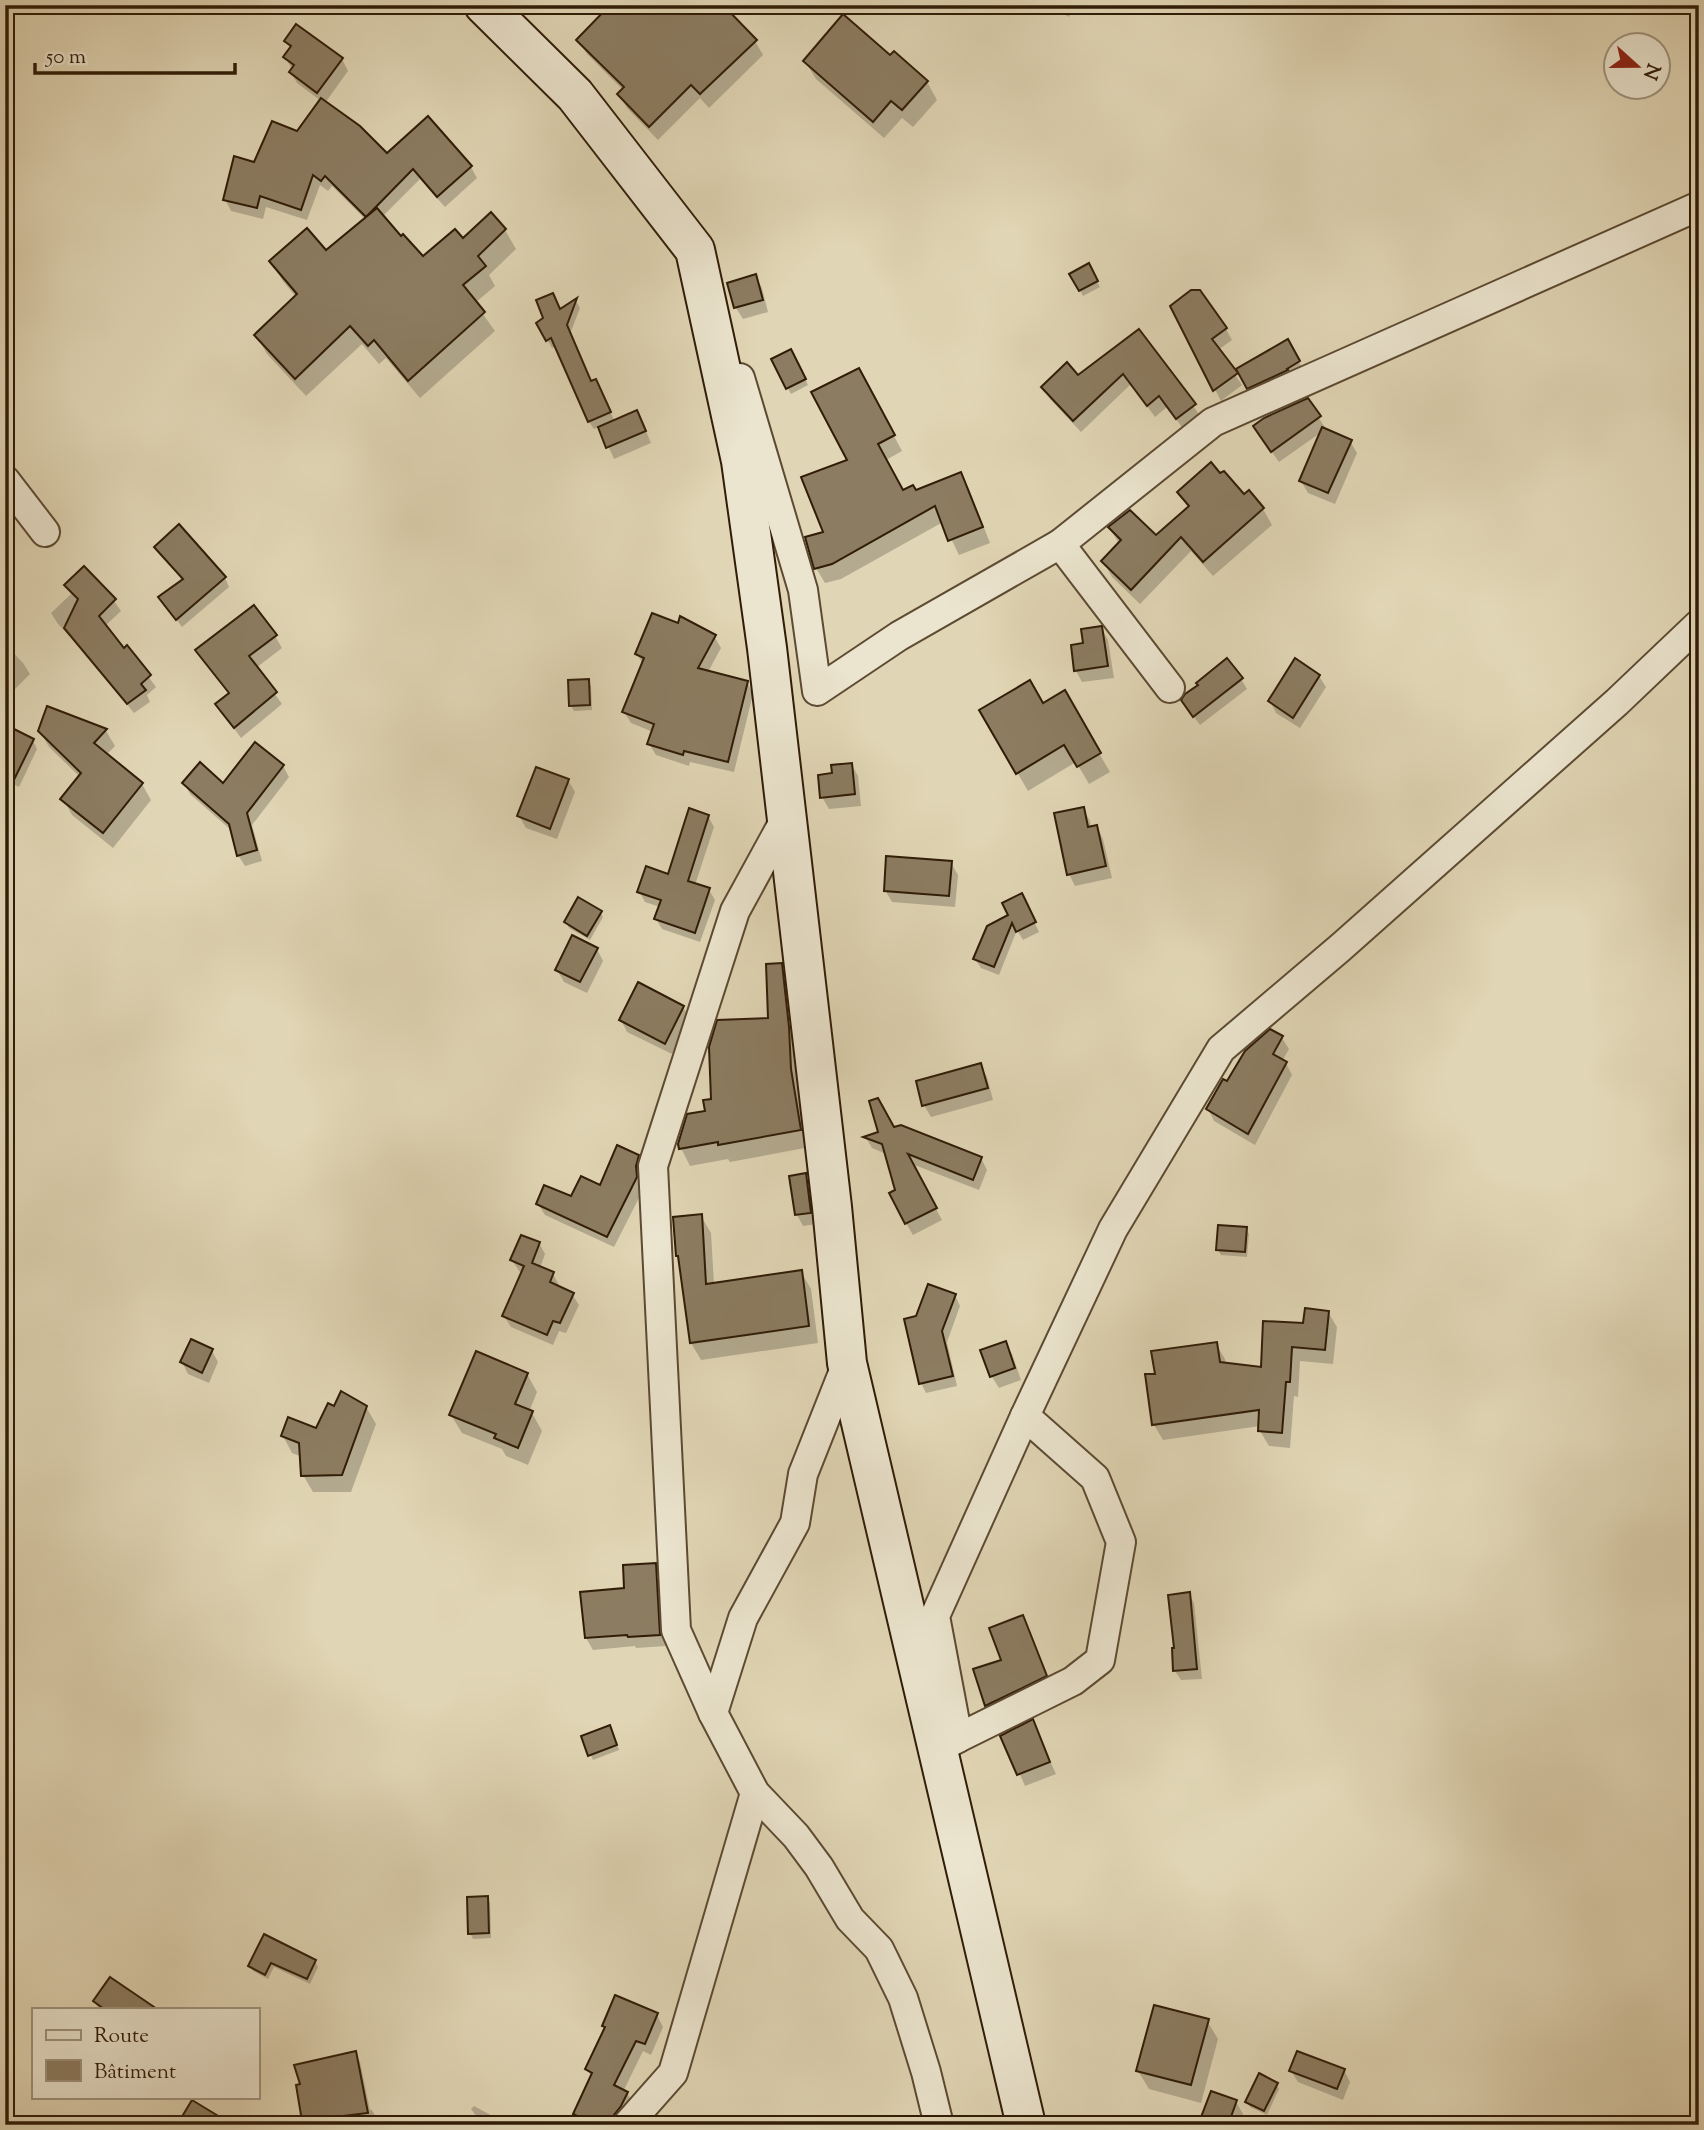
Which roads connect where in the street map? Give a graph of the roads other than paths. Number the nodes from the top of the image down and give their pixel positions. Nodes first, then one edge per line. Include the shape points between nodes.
1 (490, 9) edge
2 (1699, 206) edge
3 (709, 316) junction
4 (5, 480) edge
5 (45, 532) dead end
6 (1060, 544) junction
7 (1699, 624) edge
8 (1170, 688) dead end
9 (787, 816) junction
10 (847, 1363) junction
11 (1025, 1416) junction
12 (713, 1713) junction
13 (948, 1744) junction
14 (755, 1793) junction
15 (627, 2125) edge
16 (939, 2125) edge
17 (1026, 2125) edge

1 - 3 street via 575,95 695,250
2 - 6 street via 1213,422
3 - 6 street via 738,372 803,590 817,691 899,636
3 - 9 street via 741,461
4 - 5 street
6 - 8 street
7 - 11 street via 1617,702 1221,1049 1113,1229
9 - 10 street
9 - 12 street via 735,911 653,1166 676,1630
10 - 12 street via 803,1474 795,1523 743,1618
10 - 13 street
11 - 13 street via 935,1616
11 - 13 street via 1095,1478 1121,1542 1100,1660 1073,1681
12 - 14 street
13 - 17 street
14 - 15 street via 673,2073
14 - 16 street via 796,1836 850,1919 879,1949 903,1998

